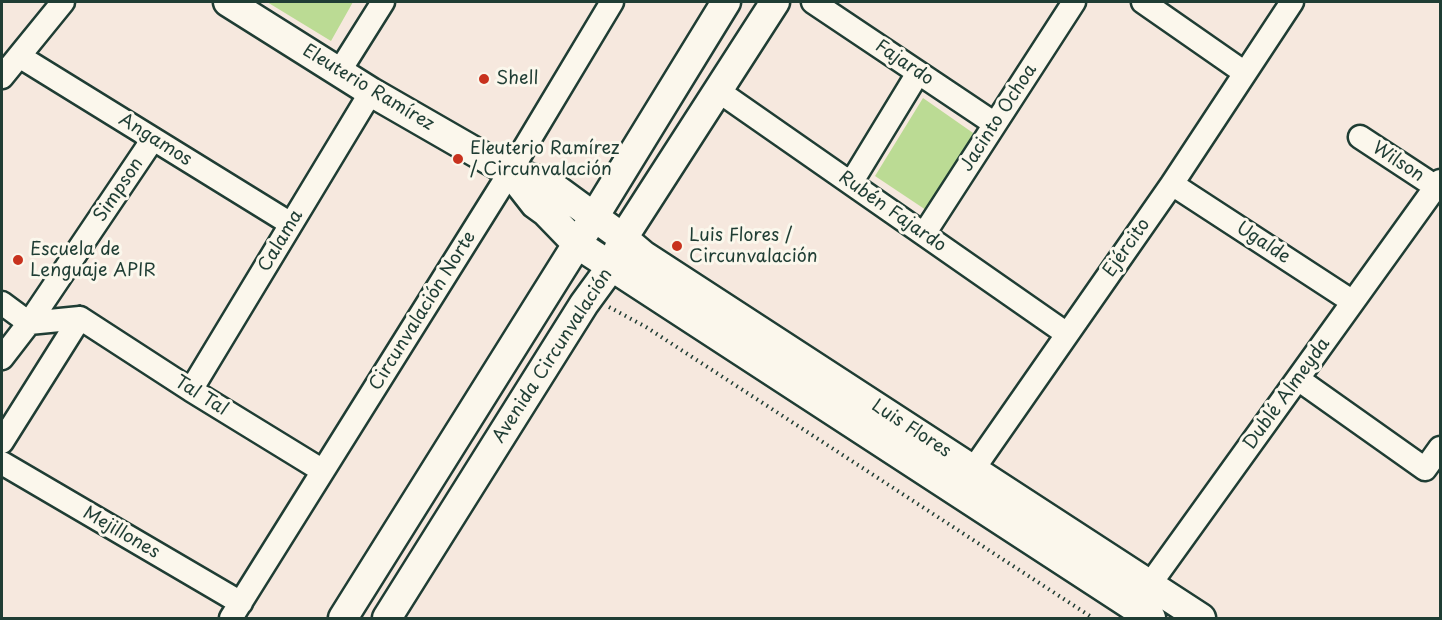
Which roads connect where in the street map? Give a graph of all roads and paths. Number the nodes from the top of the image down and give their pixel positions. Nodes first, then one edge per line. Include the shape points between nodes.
1 (63, 2) edge
2 (228, 2) edge
3 (383, 2) edge
4 (612, 2) edge
5 (726, 2) edge
6 (775, 2) edge
7 (813, 2) edge
8 (1074, 2) edge
9 (1143, 2) edge
10 (1292, 2) edge
11 (19, 56) junction
12 (339, 72) junction
13 (918, 73) junction
14 (1245, 73) junction
15 (2, 77) edge
16 (717, 90) junction
17 (371, 92) junction
18 (995, 124) junction
19 (1360, 137) dead end
20 (153, 139) junction
21 (510, 172) junction
22 (851, 183) junction
23 (1172, 184) junction
24 (1438, 184) edge
25 (594, 217) junction
26 (291, 224) junction
27 (924, 234) junction
28 (623, 238) junction
29 (577, 244) junction
30 (611, 267) junction
31 (589, 296) junction
32 (1353, 302) junction
33 (2, 303) edge
34 (80, 318) junction
35 (29, 322) junction
36 (1068, 334) junction
37 (2, 358) edge
38 (1298, 379) junction
39 (191, 390) junction
40 (2, 442) edge
41 (1440, 448) edge
42 (2, 463) edge
43 (323, 471) junction
44 (966, 481) junction
45 (1145, 604) edge
46 (236, 611) edge
47 (343, 618) edge
48 (387, 618) edge
49 (1093, 618) edge
50 (1201, 618) edge

1 - 11 street
2 - 12 main road, Eleuterio Ramírez
3 - 12 street
4 - 21 street, Circunvalación Norte
5 - 25 main road, Avenida Circunvalación
6 - 16 main road, Avenida Circunvalación
7 - 13 street, Fajardo
8 - 18 street, Jacinto Ochoa
9 - 14 street
10 - 14 street, Ejército
11 - 15 street
11 - 20 street, Angamos
12 - 17 main road, Eleuterio Ramírez
13 - 18 street, Fajardo
13 - 22 street
14 - 23 street, Ejército
16 - 22 street, Rubén Fajardo
16 - 28 main road, Avenida Circunvalación
17 - 21 main road, Eleuterio Ramírez
17 - 26 street, Calama
18 - 27 street, Jacinto Ochoa
19 - 24 street, Wilson
20 - 26 street, Angamos
20 - 35 street, Simpson
21 - 25 main road, Eleuterio Ramírez via 548,183
21 - 29 main road, Eleuterio Ramírez via 535,204
21 - 43 street, Circunvalación Norte
22 - 27 street, Rubén Fajardo
23 - 32 street, Ugalde
23 - 36 street, Ejército
24 - 32 street, Dublé Almeyda
25 - 28 main road, Eleuterio Ramírez
25 - 29 main road, Avenida Circunvalación
26 - 39 street, Calama
27 - 36 street, Rubén Fajardo
28 - 30 main road, Avenida Circunvalación
28 - 44 main road, Luis Flores
29 - 30 main road, Eleuterio Ramírez
29 - 47 main road, Avenida Circunvalación
30 - 31 main road, Avenida Circunvalación
30 - 44 main road, Luis Flores
31 - 48 main road, Avenida Circunvalación
31 - 49 path via 646,327
32 - 38 street, Dublé Almeyda
33 - 35 street
34 - 35 street
34 - 39 street, Tal Tal
34 - 40 street
35 - 37 street, Simpson
36 - 44 street, Ejército
38 - 41 street via 1425,469
38 - 45 street, Dublé Almeyda
39 - 43 street, Tal Tal
42 - 46 street, Mejillones
43 - 46 street, Circunvalación Norte
44 - 45 main road, Luis Flores
45 - 50 main road, Luis Flores

